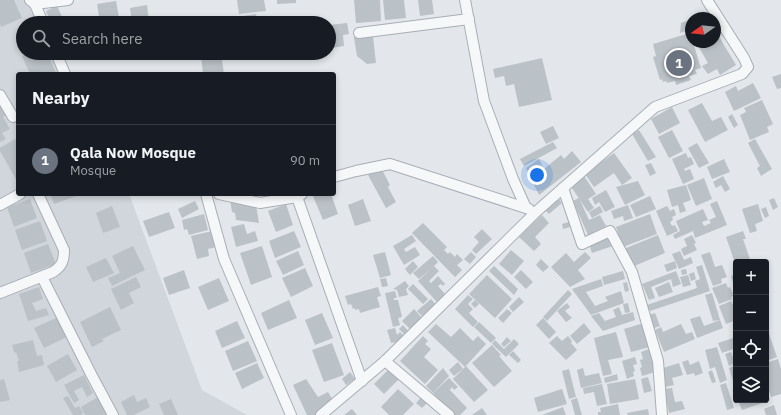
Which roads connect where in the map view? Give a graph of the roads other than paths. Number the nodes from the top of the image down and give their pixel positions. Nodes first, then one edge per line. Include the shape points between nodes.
1 (68, 0) edge
2 (465, 0) edge
3 (707, 0) edge
4 (33, 2) edge
5 (40, 16) edge
6 (469, 19) junction
7 (359, 33) dead end
8 (59, 60) edge
9 (64, 72) edge
10 (0, 95) edge
11 (13, 117) dead end
12 (336, 177) edge
13 (563, 188) junction
14 (16, 196) edge
15 (39, 196) edge
16 (207, 196) edge
17 (228, 196) edge
18 (295, 196) edge
19 (300, 196) edge
20 (0, 205) edge
21 (526, 208) junction
22 (537, 211) junction
23 (42, 277) junction
24 (0, 293) edge
25 (385, 361) junction
26 (362, 380) junction
27 (113, 415) edge
28 (291, 415) edge
29 (321, 415) edge
30 (449, 415) edge
31 (662, 415) edge

1 - 4 street
2 - 6 street
3 - 13 street via 748,67 742,74 655,107
4 - 5 street
6 - 7 street
6 - 21 street via 484,101
8 - 9 street
10 - 11 street
12 - 21 street via 356,170 390,164
13 - 22 street
13 - 31 street via 582,244 610,231 632,272 658,361
14 - 20 street
15 - 23 street via 64,250 64,260 59,268
16 - 28 street via 224,259
17 - 18 street via 260,203
19 - 26 street
21 - 22 street
22 - 25 street
23 - 24 street
23 - 27 street
25 - 26 street
25 - 30 street
26 - 29 street

